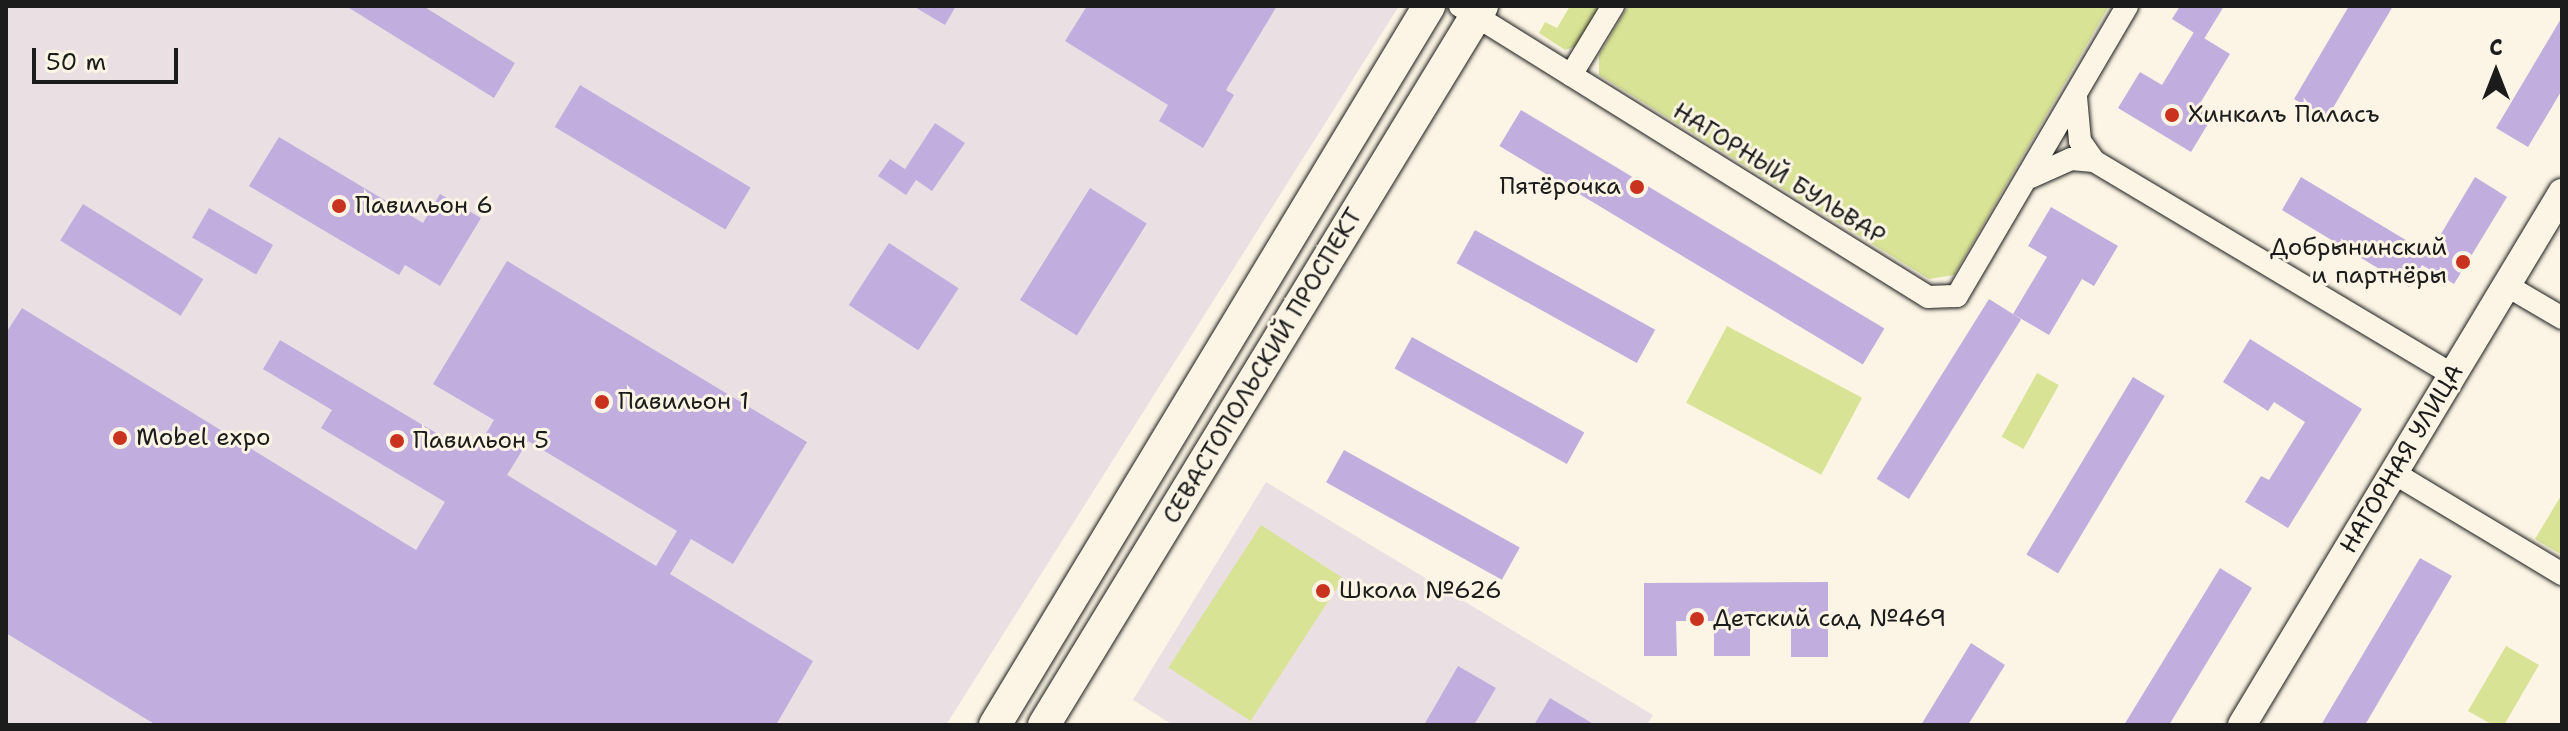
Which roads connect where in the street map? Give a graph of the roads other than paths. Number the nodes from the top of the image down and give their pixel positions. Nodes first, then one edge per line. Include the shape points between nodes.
1 (1429, 6) edge
2 (1613, 6) edge
3 (2127, 6) edge
4 (1473, 9) edge
5 (1571, 75) junction
6 (2076, 96) junction
7 (2094, 161) junction
8 (2029, 178) junction
9 (2562, 193) edge
10 (2506, 285) junction
11 (2562, 318) edge
12 (2453, 375) junction
13 (2394, 473) junction
14 (2562, 574) edge
15 (995, 725) edge
16 (1044, 725) edge
17 (2242, 725) edge

1 - 15 main road, СЕВАСТОПОЛЬСКИЙ ПРОСПЕКТ
2 - 5 street
3 - 6 street, НАГОРНЫЙ БУЛЬВАР
4 - 5 street, НАГОРНЫЙ БУЛЬВАР
4 - 16 main road, СЕВАСТОПОЛЬСКИЙ ПРОСПЕКТ
5 - 8 street, НАГОРНЫЙ БУЛЬВАР via 1928,297 1957,296
6 - 7 street via 2080,141
6 - 8 street, НАГОРНЫЙ БУЛЬВАР
7 - 8 street via 2048,165
7 - 12 street
9 - 10 street, НАГОРНАЯ УЛИЦА
10 - 11 street
10 - 12 street, НАГОРНАЯ УЛИЦА
12 - 13 street, НАГОРНАЯ УЛИЦА
13 - 14 street
13 - 17 street, НАГОРНАЯ УЛИЦА

